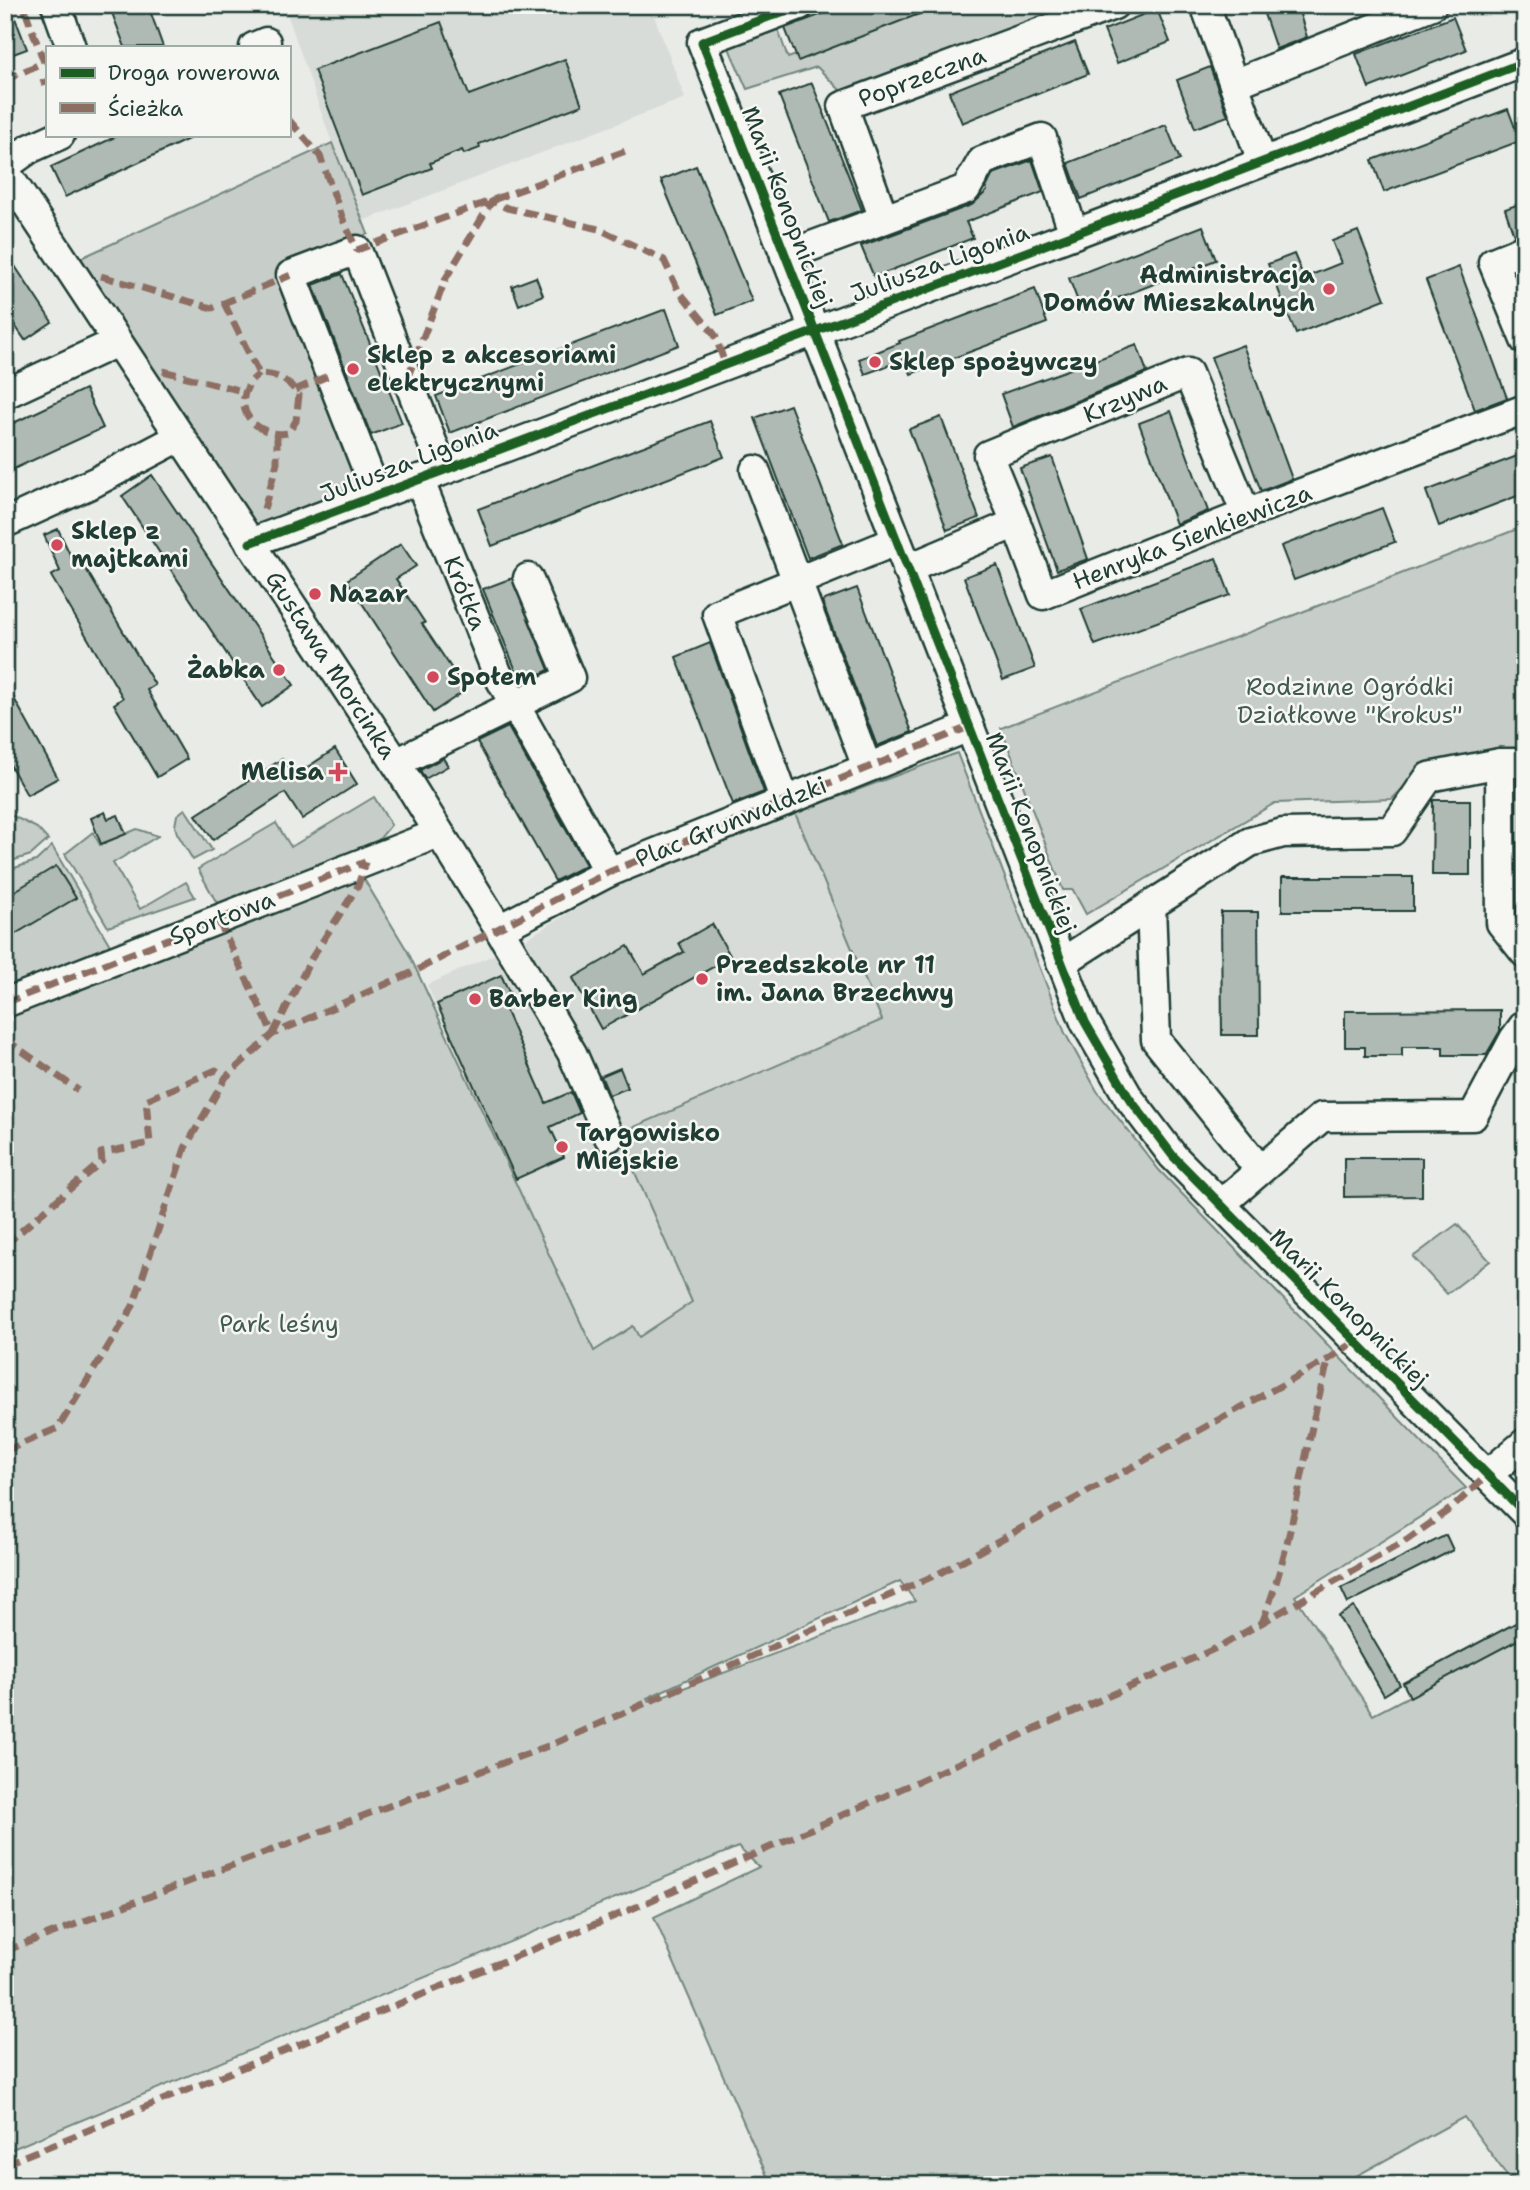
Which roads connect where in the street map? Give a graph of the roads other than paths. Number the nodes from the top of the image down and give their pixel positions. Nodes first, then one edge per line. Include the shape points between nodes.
1 (56, 5) edge
2 (800, 5) edge
3 (1114, 5) edge
4 (1205, 5) edge
5 (1432, 5) edge
6 (71, 46) edge
7 (1525, 62) edge
8 (1234, 84) junction
9 (58, 136) edge
10 (1262, 161) junction
11 (5, 166) edge
12 (5, 171) edge
13 (884, 219) junction
14 (1074, 234) junction
15 (1525, 249) edge
16 (785, 256) junction
17 (814, 330) junction
18 (1525, 340) edge
19 (117, 342) junction
20 (5, 394) edge
21 (1525, 409) edge
22 (180, 437) junction
23 (755, 470) dead end
24 (431, 475) junction
25 (377, 495) junction
26 (1246, 514) junction
27 (5, 523) edge
28 (1016, 523) junction
29 (896, 541) junction
30 (250, 543) junction
31 (907, 569) junction
32 (528, 578) dead end
33 (798, 581) junction
34 (515, 704) junction
35 (969, 727) junction
36 (396, 763) junction
37 (1513, 763) edge
38 (867, 766) junction
39 (785, 801) junction
40 (439, 833) junction
41 (609, 872) junction
42 (1151, 905) junction
43 (499, 929) junction
44 (1525, 953) edge
45 (1060, 963) junction
46 (5, 1003) edge
47 (1525, 1024) edge
48 (609, 1138) dead end
49 (1261, 1170) junction
50 (1220, 1205) junction
51 (1525, 1443) edge
52 (1487, 1475) junction
53 (1525, 1513) edge

1 - 6 street
2 - 16 street, Marii Konopnickiej via 702,42
3 - 13 street, Poprzeczna via 843,106
4 - 8 street
5 - 8 street
7 - 10 street, Juliusza Ligonia
8 - 10 street
9 - 11 street
10 - 14 street, Juliusza Ligonia
12 - 19 street, Gustawa Morcinka
13 - 14 street via 966,189 982,161 1042,138
13 - 16 street
14 - 17 street, Juliusza Ligonia
15 - 18 street via 1493,262
16 - 17 street, Marii Konopnickiej
17 - 24 street, Juliusza Ligonia
17 - 29 street, Marii Konopnickiej
19 - 20 street
19 - 22 street, Gustawa Morcinka
21 - 26 street, Henryka Sienkiewicza
22 - 27 street
22 - 30 street, Gustawa Morcinka
23 - 33 street
24 - 25 street, Juliusza Ligonia
24 - 25 street, Krótka via 357,250 291,275
24 - 34 street, Krótka via 498,675
25 - 30 street, Juliusza Ligonia
26 - 28 street, Henryka Sienkiewicza via 1043,595
26 - 28 street, Krzywa via 1188,373 988,455
28 - 31 street
29 - 31 street, Marii Konopnickiej
29 - 33 street
30 - 36 street, Gustawa Morcinka
31 - 35 street, Marii Konopnickiej
32 - 34 street via 570,678
33 - 38 street
33 - 39 street via 717,614
34 - 36 street
34 - 41 street, Krótka
35 - 38 street, Plac Grunwaldzki
35 - 45 street, Marii Konopnickiej
36 - 40 street, Gustawa Morcinka
37 - 42 street via 1429,777 1392,831 1283,833 1250,842
37 - 44 street via 1501,923
38 - 39 street, Plac Grunwaldzki
39 - 41 street, Plac Grunwaldzki
40 - 43 street, Gustawa Morcinka
40 - 46 street, Sportowa
41 - 43 street, Plac Grunwaldzki
42 - 45 street
42 - 49 street via 1156,1040
43 - 48 street, Gustawa Morcinka via 572,1053
45 - 50 street, Marii Konopnickiej via 1085,1022 1129,1098 1173,1156
47 - 49 street via 1473,1116 1322,1117
49 - 50 street
50 - 52 street, Marii Konopnickiej
51 - 52 street
52 - 53 street, Marii Konopnickiej

